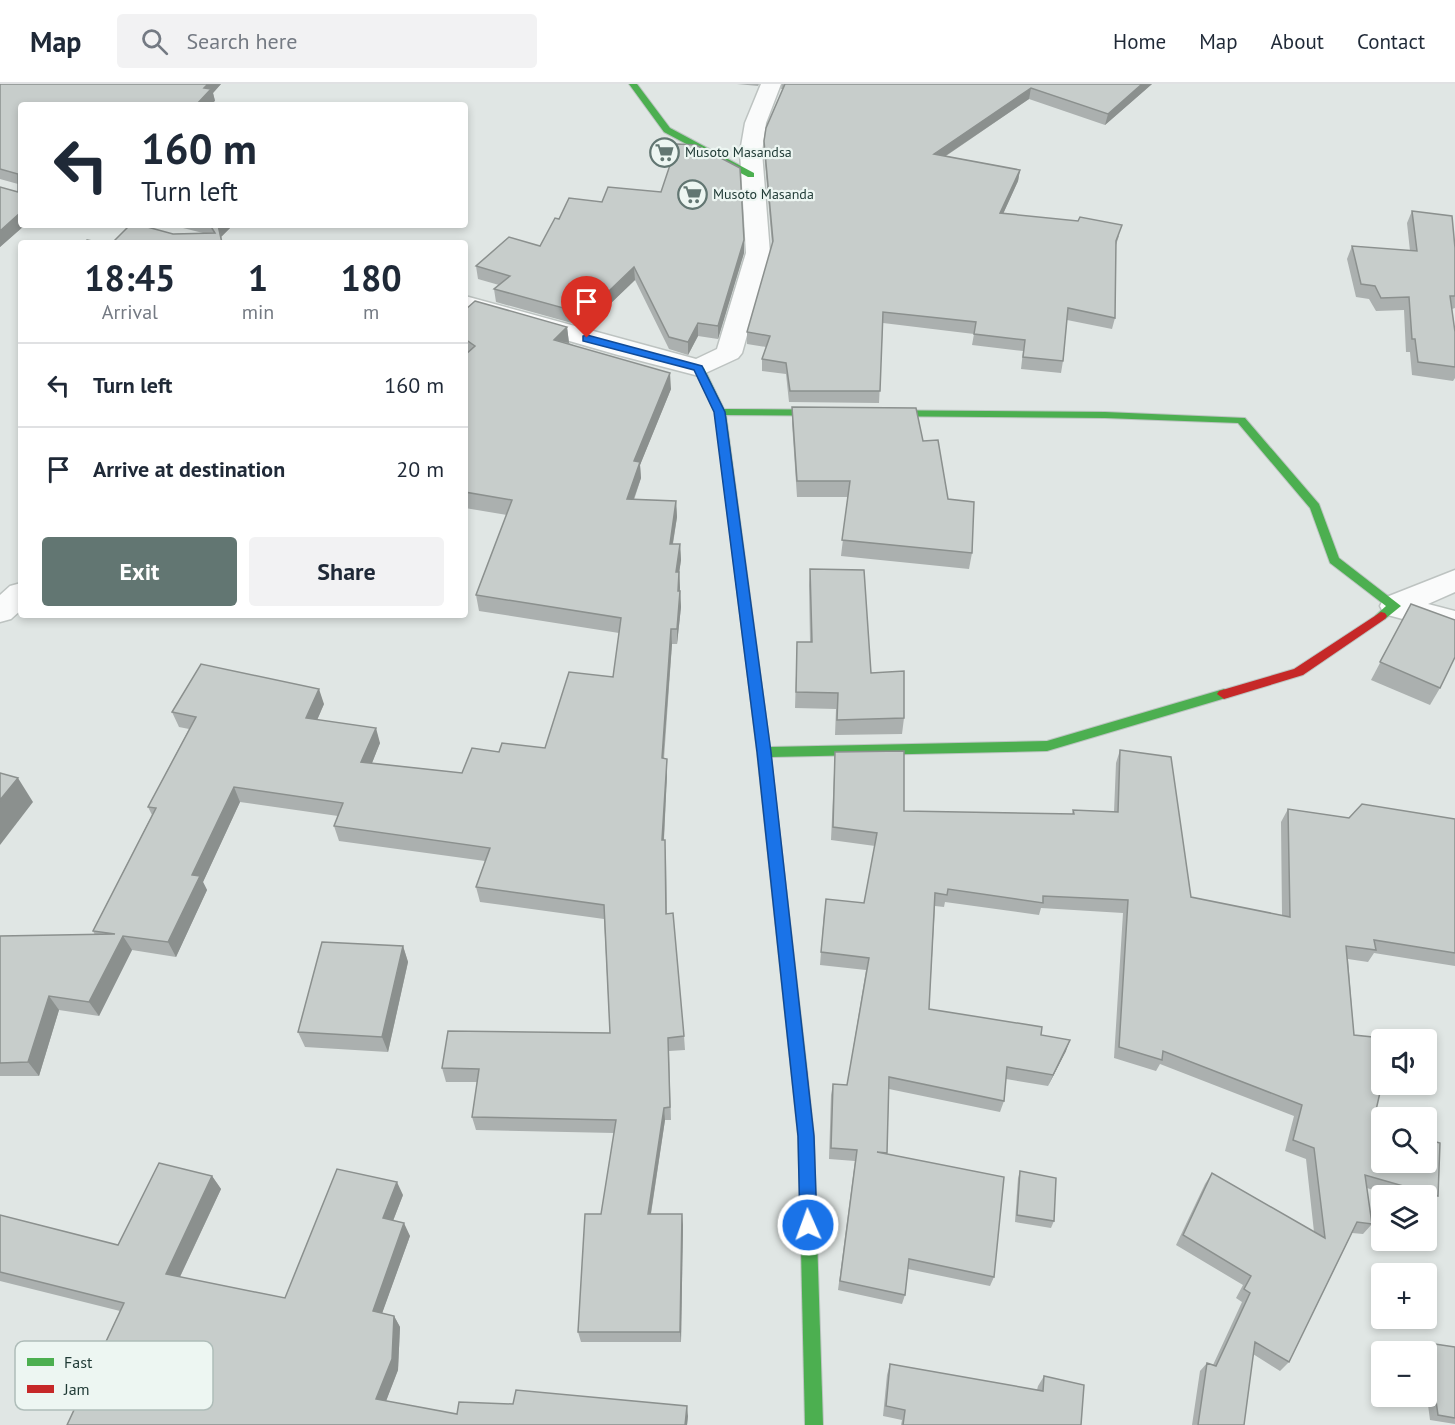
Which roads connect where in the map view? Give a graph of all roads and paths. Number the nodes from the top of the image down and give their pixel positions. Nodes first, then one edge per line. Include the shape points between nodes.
1 (633, 84) edge
2 (771, 84) edge
3 (751, 175) junction
4 (468, 304) edge
5 (699, 368) junction
6 (720, 412) junction
7 (1455, 580) edge
8 (18, 596) edge
9 (1395, 606) junction
10 (0, 611) edge
11 (1455, 622) edge
12 (764, 752) junction
13 (814, 1425) edge

1 - 3 street via 667,130
2 - 3 street via 752,136
3 - 5 street via 758,253 729,353
4 - 5 street
5 - 6 street
6 - 9 street via 1241,420 1316,507 1334,560
6 - 12 street
7 - 9 street
8 - 10 street
9 - 11 street
9 - 12 street via 1298,672 1047,746
12 - 13 street via 806,1136

